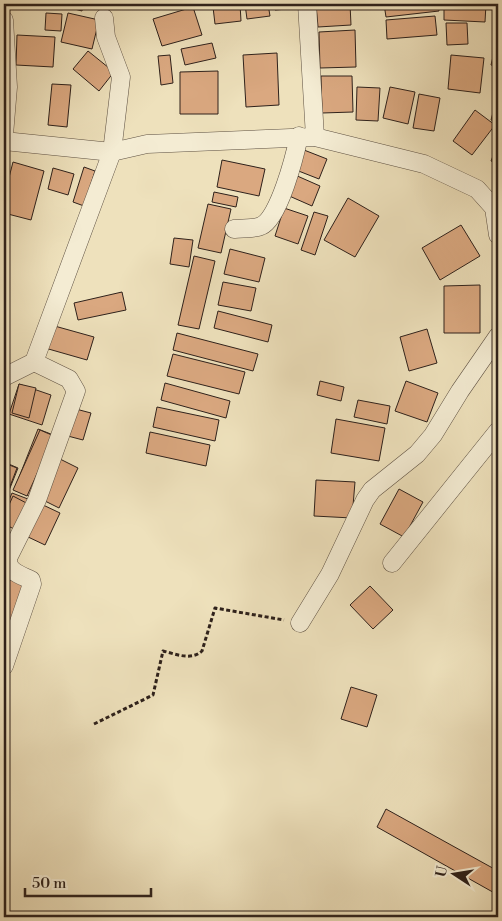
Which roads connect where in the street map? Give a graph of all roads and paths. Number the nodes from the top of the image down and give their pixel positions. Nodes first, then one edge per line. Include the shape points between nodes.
1 (307, 4) edge
2 (104, 18) dead end
3 (4, 20) edge
4 (4, 136) edge
5 (307, 136) junction
6 (4, 141) edge
7 (112, 152) junction
8 (496, 206) edge
9 (234, 229) dead end
10 (498, 236) edge
11 (498, 336) edge
12 (34, 362) junction
13 (4, 377) edge
14 (498, 431) edge
15 (392, 563) dead end
16 (300, 623) joint
17 (4, 666) edge
18 (94, 724) dead end

1 - 5 street
2 - 7 street via 106,37 121,77
3 - 4 street via 8,87
5 - 7 street via 147,144
5 - 8 street via 424,164 476,189
5 - 9 street via 294,158 272,217 261,226
6 - 7 street
7 - 12 street
8 - 10 street
11 - 16 street via 433,435 417,454 372,490 365,500 330,574
12 - 13 street
12 - 17 street via 69,379 76,391 37,500 8,558 9,567 31,580 32,584
14 - 15 street
16 - 18 path via 215,608 202,651 197,656 163,651 153,695

